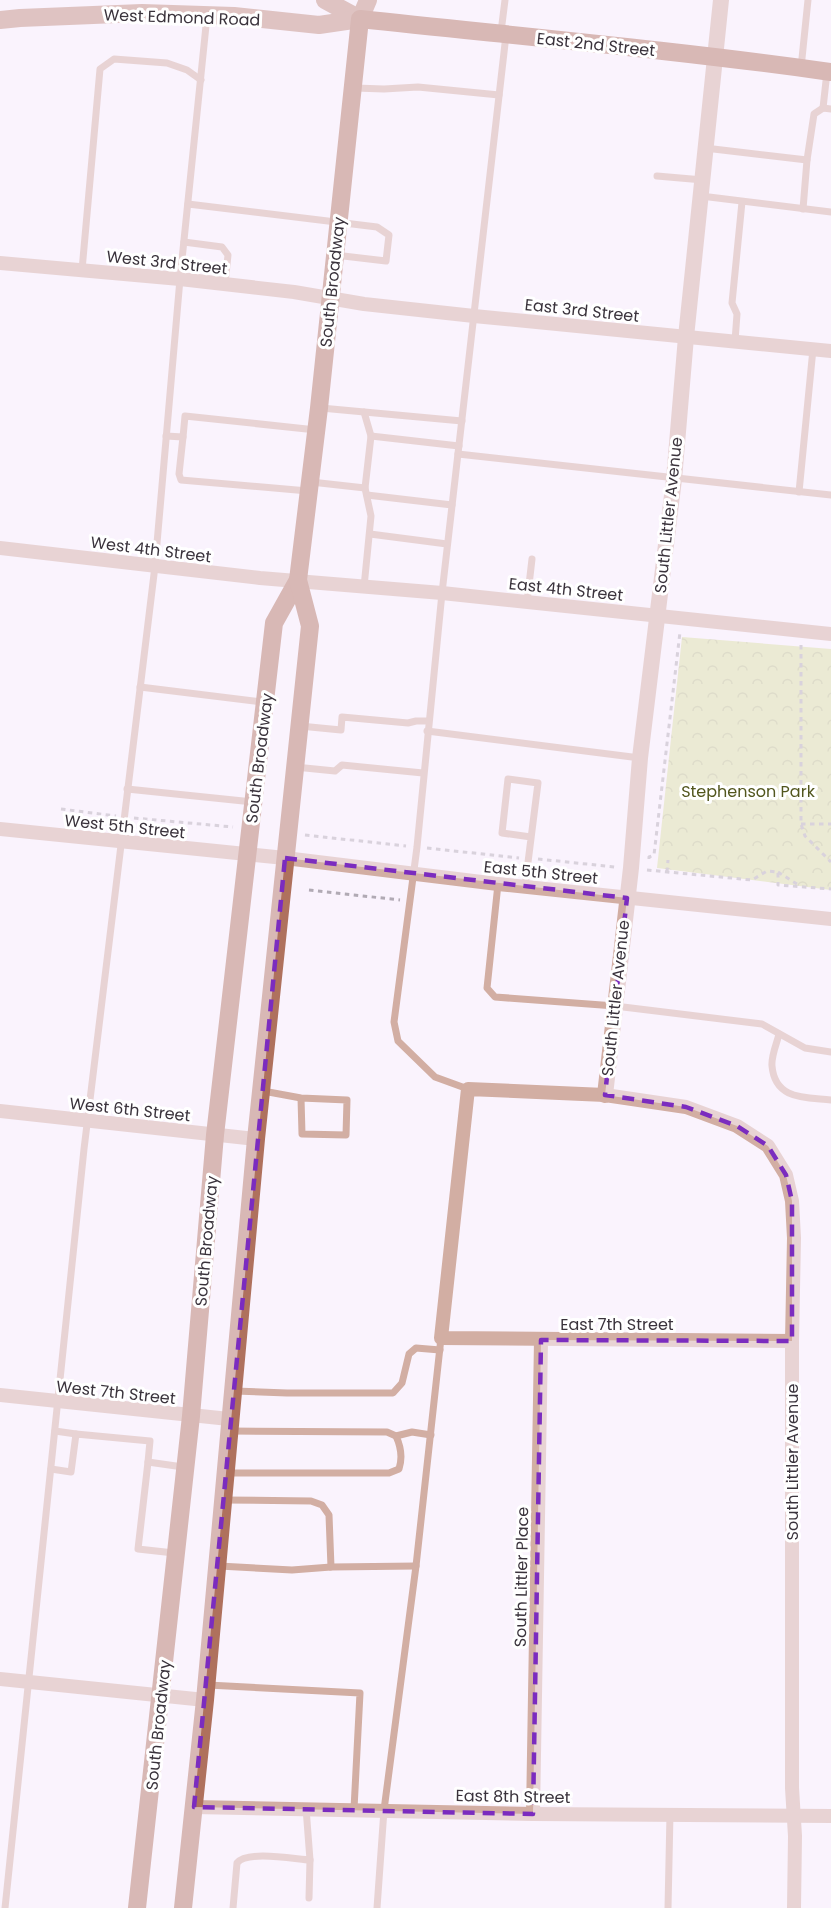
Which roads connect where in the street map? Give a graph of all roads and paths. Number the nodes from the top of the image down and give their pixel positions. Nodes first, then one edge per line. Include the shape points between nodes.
1 (325, 0) edge
2 (354, 0) edge
3 (368, 0) edge
4 (505, 0) edge
5 (721, 0) edge
6 (808, 0) edge
7 (207, 16) junction
8 (360, 19) junction
9 (0, 20) edge
10 (503, 35) junction
11 (715, 56) junction
12 (801, 68) junction
13 (829, 71) edge
14 (201, 80) junction
15 (352, 88) junction
16 (499, 95) junction
17 (827, 108) edge
18 (705, 148) junction
19 (807, 160) junction
20 (657, 176) dead end
21 (702, 188) junction
22 (742, 202) junction
23 (188, 204) junction
24 (803, 209) junction
25 (831, 212) edge
26 (338, 223) junction
27 (184, 242) junction
28 (335, 255) junction
29 (0, 262) edge
30 (82, 270) junction
31 (180, 279) junction
32 (225, 284) junction
33 (331, 298) junction
34 (474, 316) junction
35 (686, 337) junction
36 (735, 341) junction
37 (813, 349) junction
38 (831, 351) edge
39 (319, 408) junction
40 (364, 412) junction
41 (462, 421) junction
42 (316, 430) junction
43 (166, 436) junction
44 (371, 436) junction
45 (183, 437) junction
46 (459, 450) junction
47 (674, 479) junction
48 (309, 486) junction
49 (366, 491) junction
50 (799, 492) junction
51 (831, 495) edge
52 (452, 505) junction
53 (370, 534) junction
54 (447, 544) junction
55 (0, 548) edge
56 (532, 559) dead end
57 (155, 566) junction
58 (298, 580) junction
59 (364, 587) junction
60 (442, 593) junction
61 (527, 602) junction
62 (657, 616) junction
63 (679, 632) dead end
64 (831, 634) edge
65 (801, 640) dead end
66 (140, 687) junction
67 (266, 702) junction
68 (428, 721) junction
69 (300, 726) junction
70 (427, 731) junction
71 (640, 758) junction
72 (295, 767) junction
73 (423, 772) junction
74 (127, 789) junction
75 (254, 802) junction
76 (61, 809) dead end
77 (124, 817) junction
78 (801, 824) junction
79 (831, 824) edge
80 (233, 828) dead end
81 (0, 829) edge
82 (303, 835) dead end
83 (531, 837) junction
84 (121, 842) junction
85 (417, 847) junction
86 (247, 855) junction
87 (285, 858) junction
88 (529, 858) junction
89 (668, 860) dead end
90 (831, 862) edge
91 (617, 867) dead end
92 (637, 869) dead end
93 (648, 870) junction
94 (667, 872) junction
95 (778, 872) junction
96 (413, 874) junction
97 (647, 877) dead end
98 (498, 884) junction
99 (525, 886) junction
100 (801, 887) junction
101 (831, 889) edge
102 (309, 890) dead end
103 (627, 898) junction
104 (392, 899) dead end
105 (831, 920) edge
106 (615, 1006) junction
107 (779, 1034) junction
108 (831, 1052) edge
109 (468, 1089) junction
110 (261, 1091) junction
111 (605, 1095) junction
112 (301, 1098) junction
113 (831, 1100) edge
114 (0, 1111) edge
115 (88, 1121) junction
116 (215, 1135) junction
117 (256, 1139) junction
118 (541, 1340) junction
119 (792, 1341) junction
120 (440, 1344) junction
121 (232, 1390) junction
122 (0, 1395) edge
123 (57, 1402) junction
124 (191, 1416) junction
125 (229, 1425) junction
126 (55, 1431) junction
127 (75, 1434) junction
128 (430, 1435) junction
129 (396, 1436) junction
130 (148, 1462) junction
131 (186, 1467) junction
132 (51, 1469) junction
133 (225, 1473) junction
134 (222, 1500) junction
135 (176, 1553) junction
136 (216, 1566) junction
137 (416, 1566) junction
138 (331, 1567) junction
139 (0, 1679) edge
140 (28, 1682) junction
141 (205, 1693) junction
142 (161, 1696) junction
143 (194, 1807) junction
144 (306, 1808) junction
145 (354, 1809) junction
146 (384, 1810) junction
147 (533, 1814) junction
148 (670, 1814) junction
149 (794, 1815) junction
150 (831, 1816) edge
151 (310, 1860) junction
152 (309, 1898) dead end
153 (5, 1908) edge
154 (137, 1908) edge
155 (183, 1908) edge
156 (233, 1908) edge
157 (377, 1908) edge
158 (668, 1908) edge
159 (794, 1908) edge

1 - 8 main road
2 - 8 main road, South Broadway
3 - 8 main road, South Broadway
4 - 10 lane
5 - 11 street, South Littler Avenue
6 - 12 lane
7 - 8 main road, West Edmond Road via 319,25
7 - 9 main road, West Edmond Road via 142,13
7 - 14 lane
8 - 10 main road, East 2nd Street
8 - 15 main road, South Broadway
10 - 11 main road, East 2nd Street
10 - 16 lane
11 - 12 main road, East 2nd Street
11 - 18 street, South Littler Avenue
12 - 13 main road, East 2nd Street
13 - 17 lane
14 - 23 lane
14 - 30 lane via 167,63 114,59 100,69
15 - 16 lane via 418,87
15 - 26 main road, South Broadway
16 - 34 lane
17 - 19 lane via 814,114
18 - 19 lane
18 - 21 street, South Littler Avenue
19 - 24 lane
20 - 21 lane
21 - 22 lane
21 - 35 street, South Littler Avenue
22 - 24 lane
22 - 36 lane via 732,303 737,314
23 - 26 lane
23 - 27 lane
24 - 25 lane
26 - 28 main road, South Broadway
26 - 28 lane via 377,227 389,236 386,261
27 - 31 lane
27 - 32 lane via 222,246 228,255
28 - 33 main road, South Broadway
29 - 30 street, West 3rd Street
30 - 31 street, West 3rd Street
31 - 32 street, West 3rd Street
31 - 43 lane
32 - 33 street, West 3rd Street
33 - 34 street, East 3rd Street
33 - 39 main road, South Broadway
34 - 35 street, East 3rd Street
34 - 41 lane
35 - 36 street, East 3rd Street
35 - 47 street, South Littler Avenue
36 - 37 street, East 3rd Street
37 - 38 street, East 3rd Street
37 - 50 lane
39 - 40 lane
39 - 42 main road, South Broadway
40 - 41 lane
40 - 44 lane
41 - 46 lane
42 - 45 lane via 185,416
42 - 48 main road, South Broadway
43 - 45 lane
43 - 57 lane
44 - 46 lane
44 - 49 lane
45 - 48 lane via 182,480
46 - 47 lane
46 - 52 lane
47 - 50 lane
47 - 62 street, South Littler Avenue
48 - 49 lane
48 - 58 main road, South Broadway
49 - 52 lane
49 - 53 lane
50 - 51 lane
52 - 54 lane
53 - 54 lane
53 - 59 lane
54 - 60 lane
55 - 57 street, West 4th Street
56 - 61 lane
57 - 58 street, West 4th Street
57 - 66 lane
58 - 59 street, East 4th Street
58 - 67 main road, South Broadway via 274,623
58 - 69 main road, South Broadway via 310,626
59 - 60 street, East 4th Street
60 - 61 street, East 4th Street
60 - 68 lane
61 - 62 street, East 4th Street
62 - 64 street, East 4th Street
62 - 71 street, South Littler Avenue
63 - 93 path via 654,855 649,857
65 - 78 path
66 - 67 lane
66 - 74 lane
67 - 75 main road, South Broadway
68 - 69 lane via 342,717 341,730
68 - 70 lane
69 - 72 main road, South Broadway
70 - 71 lane
70 - 73 lane
71 - 103 street, South Littler Avenue
72 - 73 lane via 335,771 342,765
72 - 87 main road, South Broadway
73 - 85 lane
74 - 75 lane
74 - 77 lane
75 - 86 main road, South Broadway
76 - 77 path, West 5th Street
77 - 80 path, West 5th Street
77 - 84 lane
78 - 79 path
78 - 90 path via 805,836
81 - 84 street, West 5th Street
82 - 85 path, East 5th Street
83 - 83 lane via 538,783 508,779 502,833
83 - 88 lane
84 - 86 street, West 5th Street
84 - 115 lane
85 - 88 path, East 5th Street
85 - 96 lane
86 - 87 street, East 5th Street
86 - 116 main road, South Broadway
87 - 96 street, East 5th Street
87 - 110 main road, South Broadway
88 - 91 path, East 5th Street
88 - 99 lane
89 - 94 path
92 - 93 path
93 - 94 path
93 - 97 path
94 - 95 path via 752,880 767,871
95 - 100 path
95 - 100 path via 778,885
96 - 98 street, East 5th Street
96 - 109 lane via 394,1022 398,1041 435,1077
98 - 99 street, East 5th Street
98 - 106 lane via 487,988 495,997
99 - 103 street, East 5th Street
100 - 101 path
102 - 104 path
103 - 105 street, East 5th Street
103 - 106 street, South Littler Avenue
106 - 107 lane via 762,1024
106 - 111 street, South Littler Avenue
107 - 108 lane via 804,1048
107 - 113 lane via 771,1065 776,1082 784,1092
109 - 111 street
109 - 120 street
110 - 112 lane
110 - 117 main road, South Broadway
111 - 119 street, South Littler Avenue via 686,1107 737,1126 768,1146 786,1175 792,1201
112 - 112 lane via 347,1100 346,1135 302,1134
114 - 115 street, West 6th Street
115 - 116 street, West 6th Street
115 - 123 lane
116 - 117 street, West 6th Street
116 - 124 main road, South Broadway
117 - 121 main road, South Broadway
118 - 119 street, East 7th Street
118 - 120 street, East 7th Street
118 - 147 street, South Littler Place
119 - 149 street, South Littler Avenue
120 - 121 lane via 416,1348 409,1354 402,1383 393,1393
120 - 128 lane
121 - 125 main road, South Broadway
122 - 123 street, West 7th Street
123 - 124 street, West 7th Street
123 - 126 lane
124 - 125 street, West 7th Street
124 - 131 main road, South Broadway
125 - 129 lane via 387,1432
125 - 133 main road, South Broadway
126 - 127 lane
126 - 132 lane
127 - 130 lane via 150,1441
127 - 132 lane via 71,1472
128 - 129 lane via 412,1432
128 - 137 lane
129 - 133 lane via 402,1460 399,1468 389,1473
130 - 131 lane
130 - 135 lane via 138,1549
131 - 135 main road, South Broadway
132 - 140 lane
133 - 134 main road, South Broadway
134 - 136 main road, South Broadway
134 - 138 lane via 311,1501 321,1505 329,1515
135 - 142 main road, South Broadway
136 - 138 lane via 292,1570
136 - 141 main road, South Broadway
137 - 138 lane
137 - 146 lane
139 - 140 street
140 - 142 street
140 - 153 lane
141 - 142 street
141 - 143 main road, South Broadway
141 - 145 lane via 360,1694
142 - 154 main road, South Broadway
143 - 144 street, East 8th Street
143 - 155 main road, South Broadway
144 - 145 street, East 8th Street
144 - 151 lane
145 - 146 street, East 8th Street
146 - 147 street, East 8th Street
146 - 157 lane
147 - 148 street, East 8th Street
148 - 149 street, East 8th Street
148 - 158 lane
149 - 150 street, East 8th Street
149 - 159 street, South Littler Avenue
151 - 152 lane
151 - 156 lane via 250,1856 240,1859

